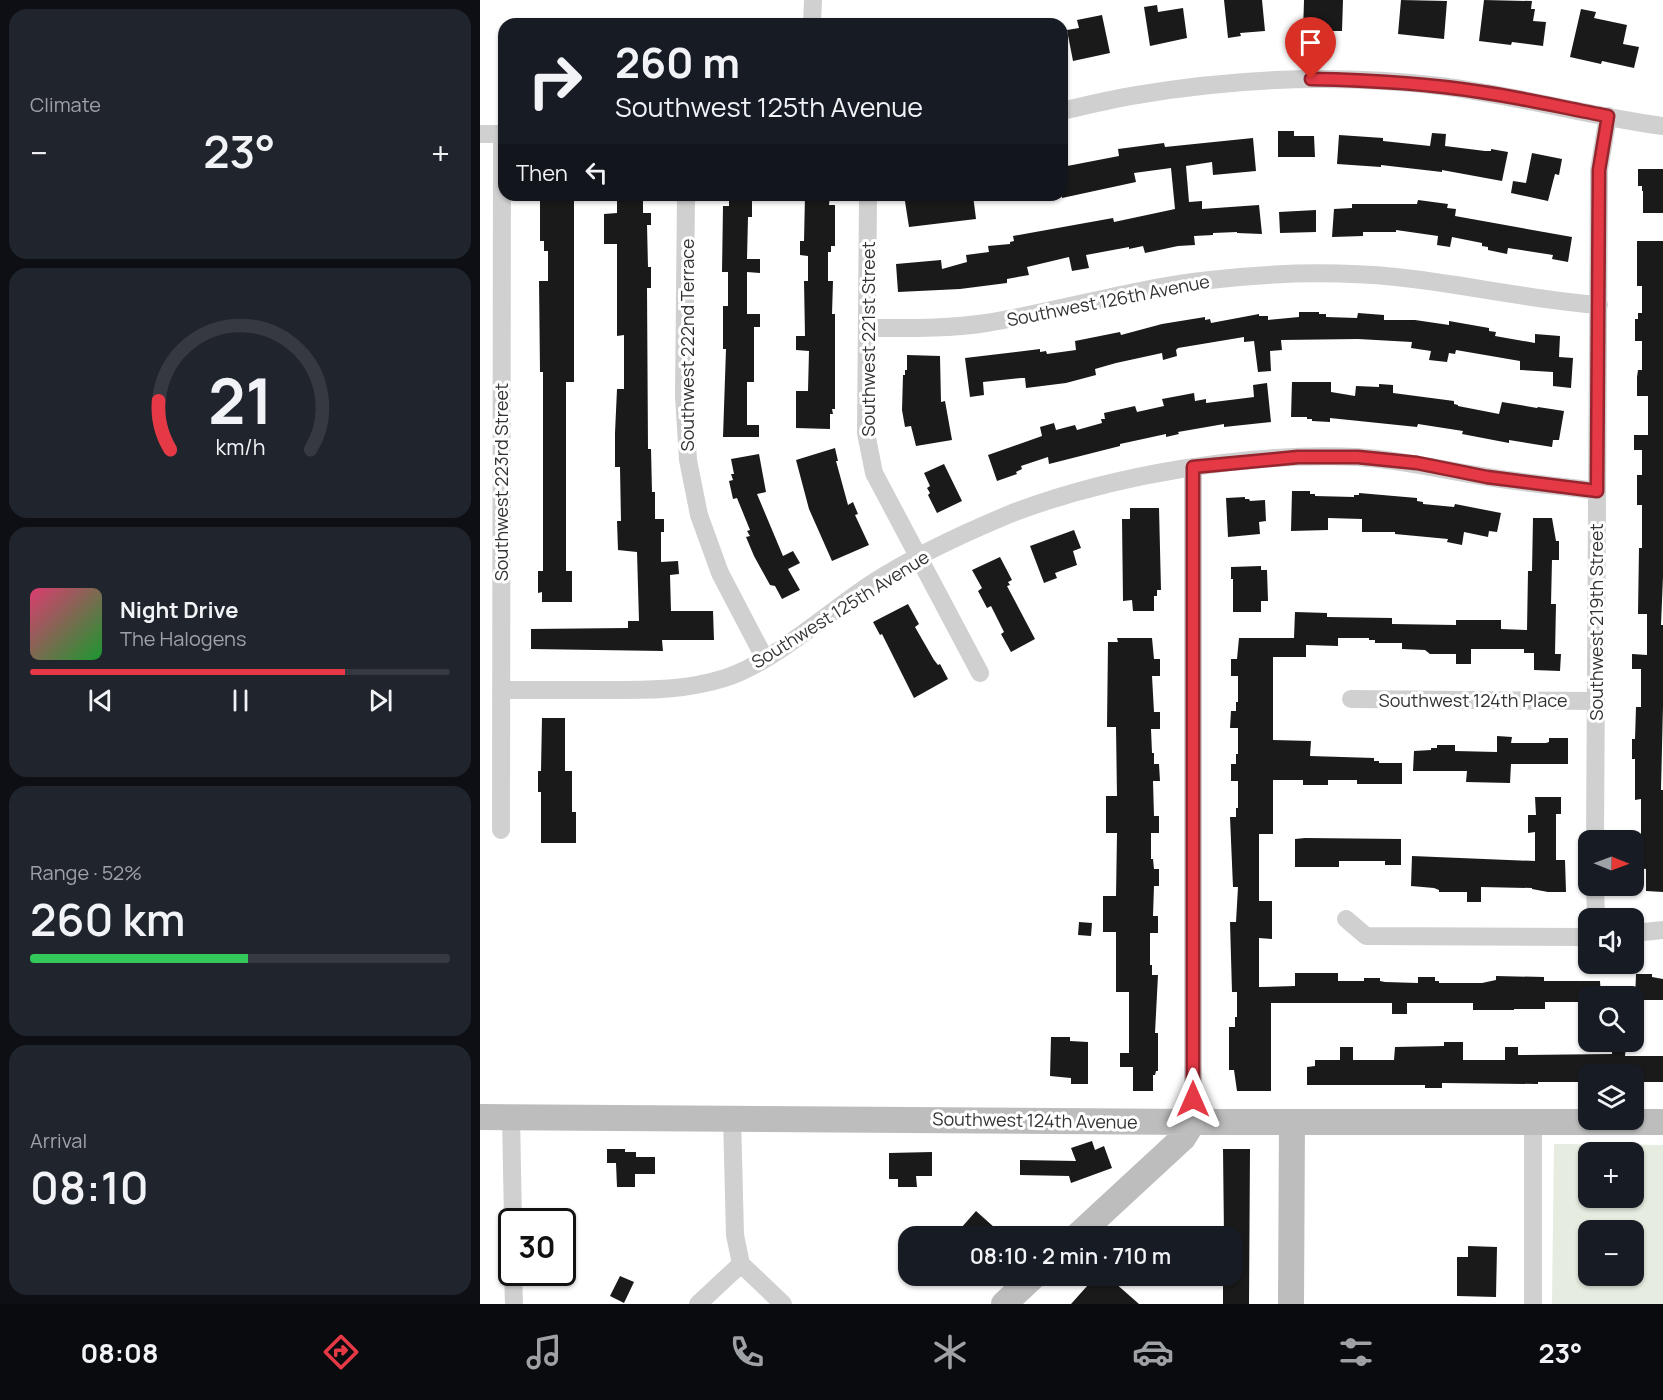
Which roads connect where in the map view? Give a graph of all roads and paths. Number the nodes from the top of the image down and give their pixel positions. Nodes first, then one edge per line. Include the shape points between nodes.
1 (813, 0) edge
2 (812, 18) edge
3 (1068, 110) edge
4 (1608, 116) junction
5 (1663, 126) edge
6 (480, 134) edge
7 (498, 134) edge
8 (503, 201) edge
9 (686, 201) edge
10 (868, 201) edge
11 (1599, 305) junction
12 (868, 328) junction
13 (1193, 467) junction
14 (1597, 491) junction
15 (918, 556) junction
16 (765, 659) junction
17 (980, 673) dead end
18 (501, 690) junction
19 (1351, 699) dead end
20 (1595, 700) junction
21 (1595, 830) edge
22 (501, 831) dead end
23 (1346, 919) dead end
24 (1663, 930) edge
25 (1644, 932) edge
26 (1578, 937) edge
27 (511, 1116) junction
28 (480, 1117) edge
29 (732, 1117) junction
30 (1193, 1122) junction
31 (1292, 1122) junction
32 (1533, 1122) junction
33 (1663, 1122) edge
34 (513, 1208) edge
35 (1088, 1226) edge
36 (741, 1264) junction
37 (513, 1286) edge
38 (1023, 1286) edge
39 (514, 1304) edge
40 (698, 1304) edge
41 (783, 1304) edge
42 (1004, 1304) edge
43 (1291, 1304) edge
44 (1533, 1304) edge

1 - 2 street
3 - 4 street via 1138,94 1311,79 1450,87
4 - 5 street
4 - 11 street, Southwest 219th Street via 1599,170
6 - 7 street
8 - 18 street, Southwest 223rd Street
9 - 16 street, Southwest 222nd Terrace via 684,396 688,460 699,515 720,573
10 - 12 street, Southwest 221st Street
11 - 12 street, Southwest 126th Avenue via 1394,277 1300,275 1209,280 984,323
11 - 14 street, Southwest 219th Street
12 - 15 street, Southwest 221st Street via 866,433 874,473
13 - 14 street, Southwest 125th Avenue via 1318,456 1358,457
13 - 15 street, Southwest 125th Avenue via 1093,487 1011,514
13 - 30 street
14 - 20 street, Southwest 219th Street
15 - 16 street, Southwest 125th Avenue via 871,584
15 - 17 street, Southwest 221st Street
16 - 18 street, Southwest 125th Avenue via 727,677 677,690
18 - 22 street, Southwest 223rd Street
19 - 20 street, Southwest 124th Place
20 - 21 street, Southwest 219th Street
23 - 26 street via 1366,936
24 - 25 street
27 - 28 street, Southwest 124th Avenue
27 - 29 street, Southwest 124th Avenue
27 - 34 street
29 - 30 street, Southwest 124th Avenue
29 - 36 street via 735,1235
30 - 31 street, Southwest 124th Avenue
30 - 35 street via 1183,1138
31 - 32 street, Southwest 124th Avenue
31 - 43 street
32 - 33 street, Southwest 124th Avenue
32 - 44 street
36 - 40 street
36 - 41 street
37 - 39 street
38 - 42 street

